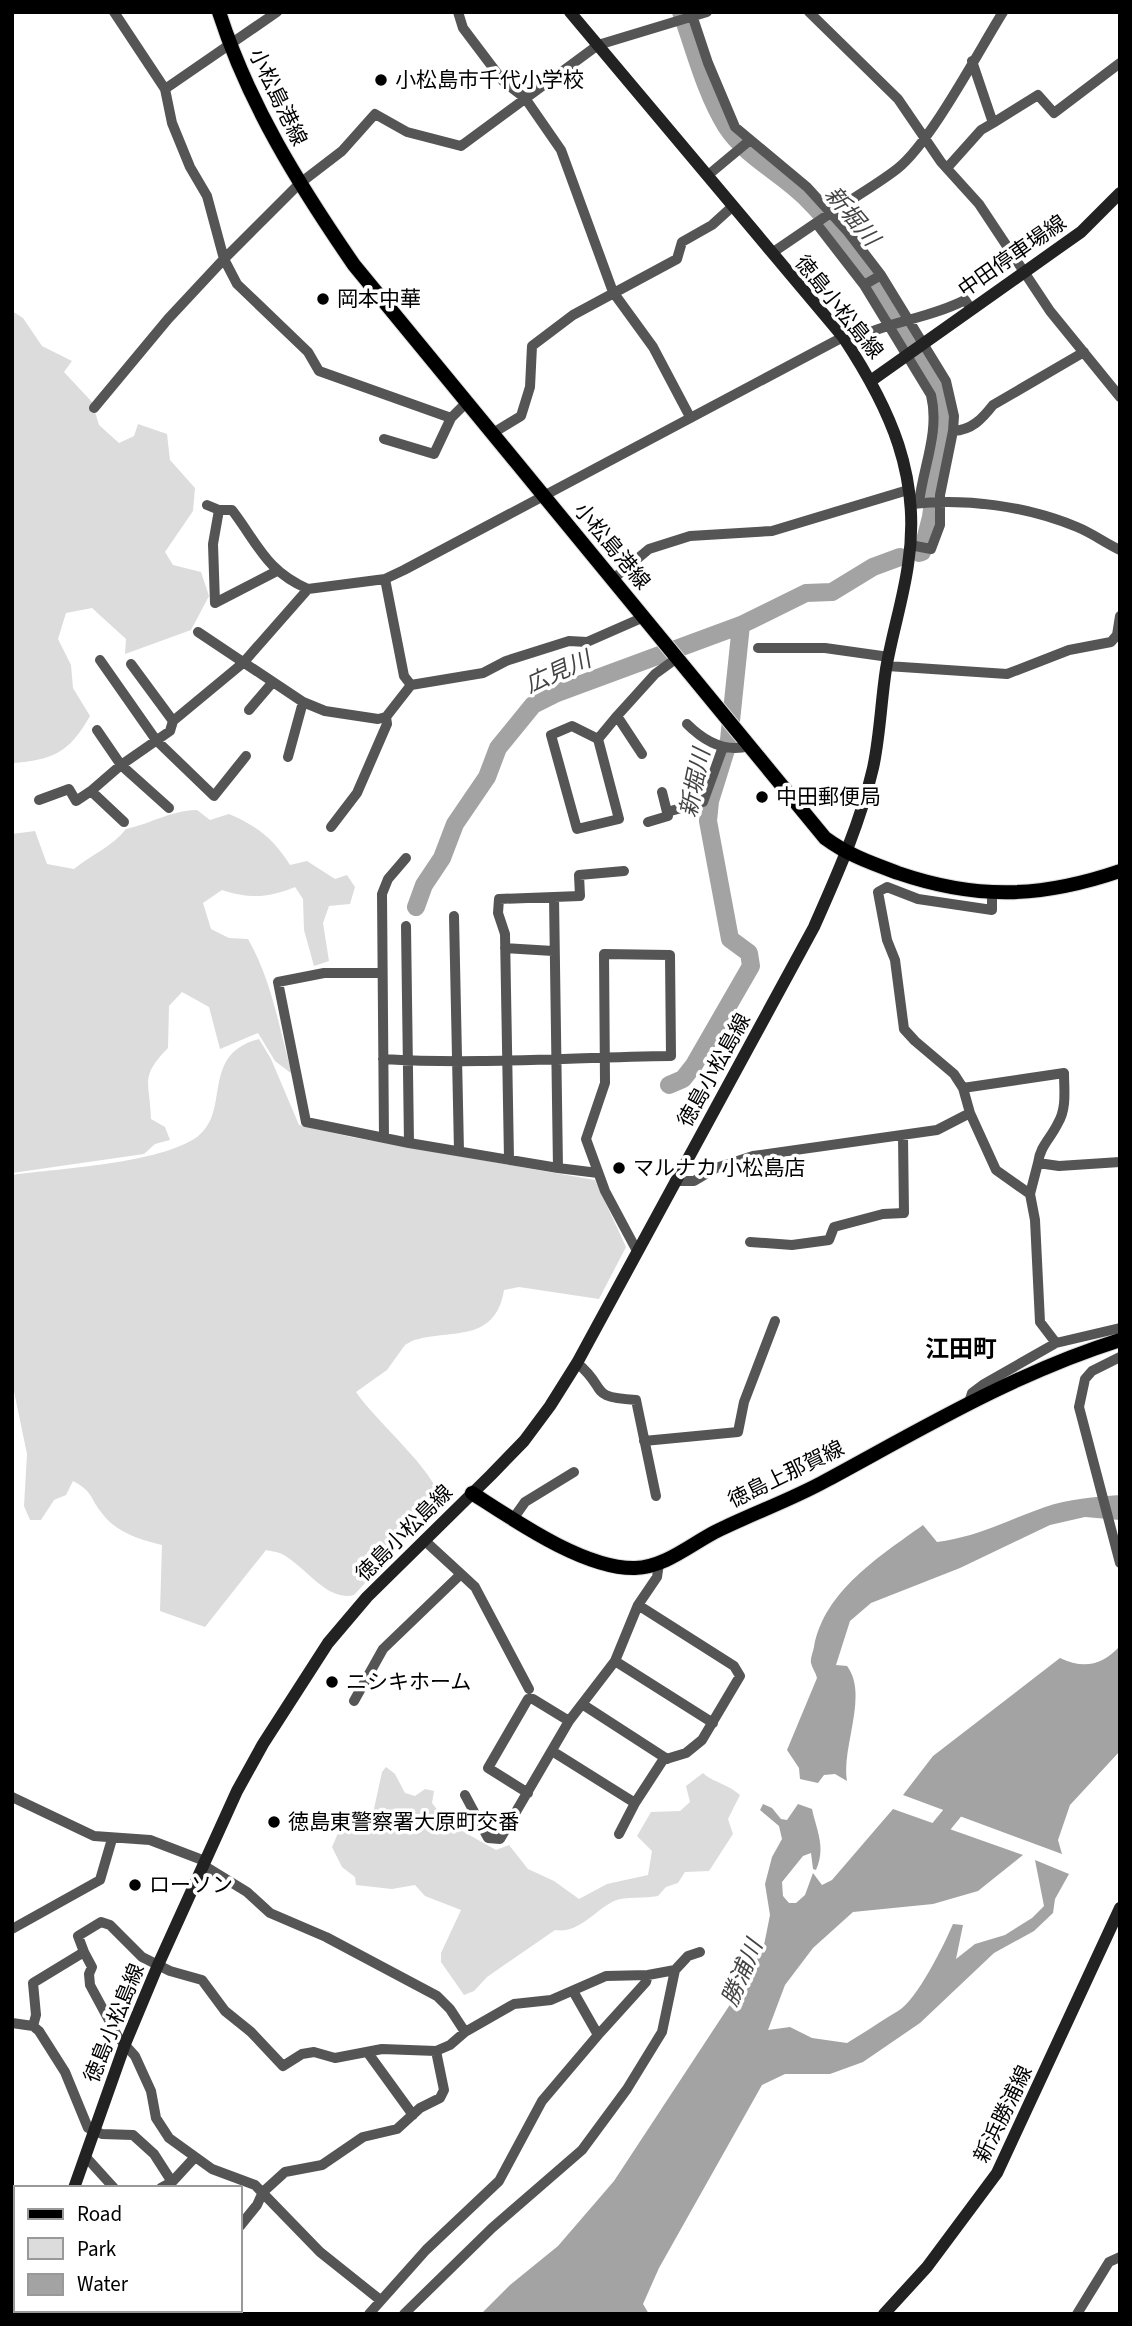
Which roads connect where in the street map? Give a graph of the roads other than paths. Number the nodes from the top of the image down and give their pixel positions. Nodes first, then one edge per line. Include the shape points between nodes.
1 (114, 12) edge
2 (219, 12) edge
3 (277, 12) edge
4 (458, 12) edge
5 (570, 12) edge
6 (707, 12) edge
7 (809, 12) edge
8 (1003, 12) edge
9 (691, 16) edge
10 (230, 45) junction
11 (598, 45) junction
12 (972, 61) junction
13 (1120, 63) edge
14 (165, 89) junction
15 (525, 98) junction
16 (993, 123) junction
17 (924, 137) junction
18 (748, 142) junction
19 (947, 168) junction
20 (707, 176) junction
21 (299, 184) junction
22 (1120, 193) edge
23 (733, 206) junction
24 (823, 218) junction
25 (772, 253) junction
26 (225, 258) junction
27 (1023, 272) junction
28 (873, 280) junction
29 (613, 292) junction
30 (971, 309) junction
31 (898, 321) junction
32 (845, 340) junction
33 (915, 348) junction
34 (1084, 352) junction
35 (872, 380) junction
36 (1120, 397) edge
37 (467, 402) junction
38 (94, 408) dead end
39 (690, 417) junction
40 (451, 418) junction
41 (953, 431) junction
42 (493, 433) junction
43 (384, 439) dead end
44 (908, 490) junction
45 (544, 497) junction
46 (938, 503) junction
47 (917, 504) junction
48 (207, 506) dead end
49 (219, 510) junction
50 (919, 547) junction
51 (1120, 550) edge
52 (277, 571) junction
53 (385, 579) junction
54 (613, 579) junction
55 (308, 589) junction
56 (1120, 616) edge
57 (644, 617) junction
58 (198, 632) dead end
59 (758, 648) dead end
60 (674, 653) junction
61 (100, 660) dead end
62 (888, 662) junction
63 (243, 663) junction
64 (131, 664) dead end
65 (272, 683) junction
66 (411, 685) junction
67 (303, 702) junction
68 (249, 710) dead end
69 (617, 716) junction
70 (386, 717) junction
71 (173, 721) junction
72 (687, 724) dead end
73 (97, 730) dead end
74 (598, 739) junction
75 (156, 740) junction
76 (749, 746) junction
77 (723, 747) junction
78 (642, 754) dead end
79 (246, 756) dead end
80 (288, 757) dead end
81 (121, 765) junction
82 (91, 790) junction
83 (662, 792) dead end
84 (39, 800) dead end
85 (169, 808) dead end
86 (667, 812) junction
87 (124, 822) dead end
88 (648, 822) dead end
89 (331, 827) dead end
90 (847, 854) junction
91 (407, 858) dead end
92 (1120, 871) edge
93 (624, 872) dead end
94 (992, 894) junction
95 (554, 897) junction
96 (454, 916) dead end
97 (405, 926) dead end
98 (505, 948) junction
99 (553, 951) junction
100 (381, 973) junction
101 (605, 1057) junction
102 (556, 1058) junction
103 (383, 1059) junction
104 (506, 1059) junction
105 (407, 1060) junction
106 (458, 1060) junction
107 (963, 1088) junction
108 (970, 1113) junction
109 (903, 1136) junction
110 (384, 1138) junction
111 (409, 1143) junction
112 (459, 1151) junction
113 (509, 1159) junction
114 (1120, 1162) edge
115 (1038, 1163) junction
116 (558, 1168) junction
117 (598, 1173) junction
118 (675, 1181) junction
119 (1030, 1194) junction
120 (750, 1242) dead end
121 (637, 1251) junction
122 (775, 1321) dead end
123 (1120, 1328) edge
124 (1120, 1340) edge
125 (1056, 1343) junction
126 (1120, 1357) edge
127 (577, 1363) junction
128 (969, 1403) junction
129 (645, 1441) junction
130 (574, 1472) dead end
131 (472, 1493) junction
132 (656, 1496) dead end
133 (513, 1519) junction
134 (424, 1540) junction
135 (659, 1563) junction
136 (1120, 1563) edge
137 (461, 1574) junction
138 (638, 1605) junction
139 (615, 1661) junction
140 (529, 1689) dead end
141 (354, 1701) dead end
142 (582, 1704) junction
143 (569, 1721) junction
144 (713, 1723) junction
145 (552, 1751) junction
146 (667, 1759) junction
147 (528, 1793) junction
148 (465, 1795) dead end
149 (12, 1797) edge
150 (635, 1803) junction
151 (619, 1834) dead end
152 (112, 1839) junction
153 (204, 1863) junction
154 (1120, 1908) edge
155 (12, 1929) edge
156 (84, 1952) junction
157 (700, 1952) dead end
158 (158, 1965) junction
159 (675, 1970) junction
160 (648, 1975) junction
161 (573, 1991) junction
162 (12, 2023) edge
163 (33, 2026) junction
164 (465, 2032) junction
165 (598, 2035) junction
166 (125, 2043) junction
167 (436, 2051) junction
168 (368, 2053) junction
169 (413, 2115) junction
170 (93, 2131) junction
171 (85, 2156) junction
172 (195, 2157) junction
173 (172, 2182) junction
174 (75, 2186) edge
175 (112, 2186) edge
176 (165, 2186) edge
177 (263, 2192) junction
178 (242, 2223) edge
179 (1120, 2256) edge
180 (374, 2308) edge
181 (404, 2314) edge
182 (884, 2314) edge
183 (1077, 2314) edge

1 - 14 street
2 - 10 main road, 小松島港線
3 - 10 street
4 - 15 street via 463,28 503,81
5 - 11 main road, 徳島小松島線
6 - 9 street
7 - 17 street via 898,99
8 - 12 street
9 - 11 street
9 - 18 street via 726,109
10 - 14 street
10 - 21 main road, 小松島港線 via 252,98
11 - 15 street
11 - 20 main road, 徳島小松島線
12 - 16 street
12 - 17 street
13 - 16 street via 1054,113 1038,95
14 - 26 street via 172,123 207,196
15 - 21 street via 461,146 407,132 375,114 342,151
15 - 29 street via 561,150
16 - 19 street
17 - 19 street
17 - 24 street via 897,169
18 - 20 street
18 - 24 street via 807,187
19 - 27 street via 979,204
20 - 23 main road, 徳島小松島線
21 - 26 street
21 - 37 main road, 小松島港線 via 354,265
22 - 27 main road, 中田停車場線 via 1081,232
23 - 25 main road, 徳島小松島線
23 - 29 street via 682,242 677,259
24 - 25 street
24 - 28 street
24 - 28 street
25 - 32 main road, 徳島小松島線
26 - 38 street
26 - 40 street via 237,284 307,352 319,371
27 - 30 main road, 中田停車場線
27 - 34 street
28 - 31 street
28 - 31 street
29 - 39 street via 653,347
29 - 42 street via 532,346 530,387 521,416
30 - 31 street via 965,300 939,312
30 - 33 main road, 中田停車場線
31 - 32 street
31 - 33 street
31 - 33 street
32 - 35 main road, 徳島小松島線
32 - 39 street
33 - 35 main road, 中田停車場線
33 - 41 street via 951,392
33 - 47 street via 935,412
34 - 36 street
34 - 41 street via 993,405 985,418
35 - 44 main road, 徳島小松島線 via 894,426
37 - 40 street
37 - 42 main road, 小松島港線
39 - 45 street
40 - 43 street via 434,454
41 - 46 street
42 - 45 main road, 小松島港線
44 - 47 main road, 徳島小松島線
44 - 54 street via 772,531 690,536 649,549
45 - 53 street
45 - 54 main road, 小松島港線
46 - 47 street
46 - 50 street via 938,535 931,549
46 - 51 street via 979,503 1051,518
47 - 50 main road, 徳島小松島線
48 - 49 street
49 - 52 street via 232,510
49 - 52 street via 213,544 215,603
50 - 62 main road, 徳島小松島線
52 - 55 street
53 - 55 street
53 - 66 street via 404,676
54 - 57 main road, 小松島港線
55 - 63 street
56 - 62 street via 1111,642 1069,650 1007,674
57 - 60 main road, 小松島港線
57 - 66 street via 587,642 569,641 483,673
58 - 63 street
59 - 62 street via 825,648
60 - 69 street
60 - 76 main road, 小松島港線
61 - 75 street
62 - 90 main road, 徳島小松島線 via 873,766
63 - 65 street
63 - 71 street
64 - 71 street
65 - 67 street
65 - 68 street
66 - 70 street
67 - 70 street via 325,711
67 - 80 street
69 - 74 street
69 - 78 street
70 - 89 street via 357,793
71 - 75 street via 170,731
72 - 77 street
73 - 81 street
74 - 74 street via 572,726 551,734 576,829 619,818
75 - 79 street via 214,796
75 - 81 street
76 - 77 street
76 - 90 main road, 小松島港線 via 825,838
77 - 86 street via 703,802
81 - 82 street
81 - 85 street
82 - 84 street via 76,801 69,789
82 - 87 street
83 - 86 street
86 - 88 street via 668,816
90 - 94 main road, 小松島港線 via 925,882
90 - 118 main road, 徳島小松島線 via 814,927
91 - 100 street via 388,879 382,894
92 - 94 main road, 小松島港線 via 1080,885
93 - 95 street via 579,875 580,896
94 - 107 street via 992,910 918,899 887,887 878,892 895,960 904,1029 954,1074
95 - 98 street via 499,899
95 - 99 street
96 - 106 street
97 - 105 street
98 - 99 street
98 - 104 street
99 - 102 street
100 - 103 street
100 - 110 street via 324,973 278,982 306,1122
101 - 101 street via 604,954 670,955 671,1056
101 - 102 street
101 - 117 street via 605,1083 586,1139
102 - 104 street
102 - 116 street
103 - 105 street
103 - 110 street
104 - 106 street
104 - 113 street
105 - 106 street
105 - 111 street
106 - 112 street
107 - 108 street
107 - 115 street via 1065,1073 1064,1108
108 - 109 street via 937,1130
108 - 119 street via 996,1170
109 - 118 street via 753,1156 694,1181
109 - 120 street via 904,1213 834,1227 829,1240 792,1245
110 - 111 street
111 - 112 street
112 - 113 street
113 - 116 street
114 - 115 street
115 - 119 street
116 - 117 street
117 - 121 street
118 - 121 main road, 徳島小松島線
119 - 125 street via 1040,1322
121 - 127 main road, 徳島小松島線
122 - 129 street via 744,1402 738,1432
123 - 125 street
124 - 128 main road, 徳島上那賀線 via 1059,1361
125 - 128 street via 984,1384 972,1393
126 - 136 street via 1092,1371 1081,1388 1082,1420
127 - 129 street via 593,1377 599,1393 636,1400
127 - 131 main road, 徳島小松島線 via 524,1441
128 - 135 main road, 徳島上那賀線 via 825,1482
129 - 132 street
130 - 133 street via 525,1502
131 - 133 main road, 徳島上那賀線
131 - 134 main road, 徳島小松島線
133 - 135 main road, 徳島上那賀線 via 602,1563 634,1568
134 - 137 street
134 - 153 main road, 徳島小松島線 via 367,1597 294,1692 237,1791
135 - 138 street via 657,1577
137 - 140 street via 475,1587
137 - 141 street via 383,1649
138 - 139 street
138 - 144 street via 734,1666 740,1676
139 - 142 street
139 - 144 street
142 - 143 street
142 - 146 street
143 - 145 street
143 - 147 street via 528,1699 488,1768
144 - 146 street via 695,1748
145 - 147 street
145 - 150 street
146 - 150 street via 659,1764
147 - 148 street via 505,1835 494,1840 483,1830
149 - 152 street via 79,1831
150 - 151 street
152 - 153 street via 150,1840
152 - 155 street via 100,1880
153 - 158 main road, 徳島小松島線
153 - 164 street via 270,1913 437,1996
154 - 182 main road, 新浜勝浦線 via 997,2173 927,2267
156 - 158 street via 78,1936 101,1922
156 - 163 street via 33,1983
156 - 166 street via 92,1966 90,1985
157 - 159 street via 688,1956
158 - 166 main road, 徳島小松島線
158 - 168 street via 202,1980 225,2011 283,2066 314,2052 335,2058
159 - 160 street
159 - 181 street via 662,2032 582,2150 492,2228
160 - 161 street via 606,1976
160 - 165 street
161 - 164 street via 551,2000 514,2004
161 - 165 street
162 - 163 street
163 - 170 street via 65,2072 84,2122
164 - 167 street
165 - 180 street via 542,2101 499,2181
166 - 170 main road, 徳島小松島線
166 - 172 street via 151,2091 160,2127
167 - 168 street via 394,2048
167 - 169 street via 442,2095
168 - 169 street
169 - 177 street via 397,2129 363,2137 322,2165 289,2169
170 - 171 main road, 徳島小松島線
170 - 173 street via 133,2135 154,2154
171 - 174 main road, 徳島小松島線
171 - 175 street
172 - 173 street
172 - 177 street
173 - 176 street
177 - 178 street
177 - 180 street
179 - 183 street via 1108,2262

